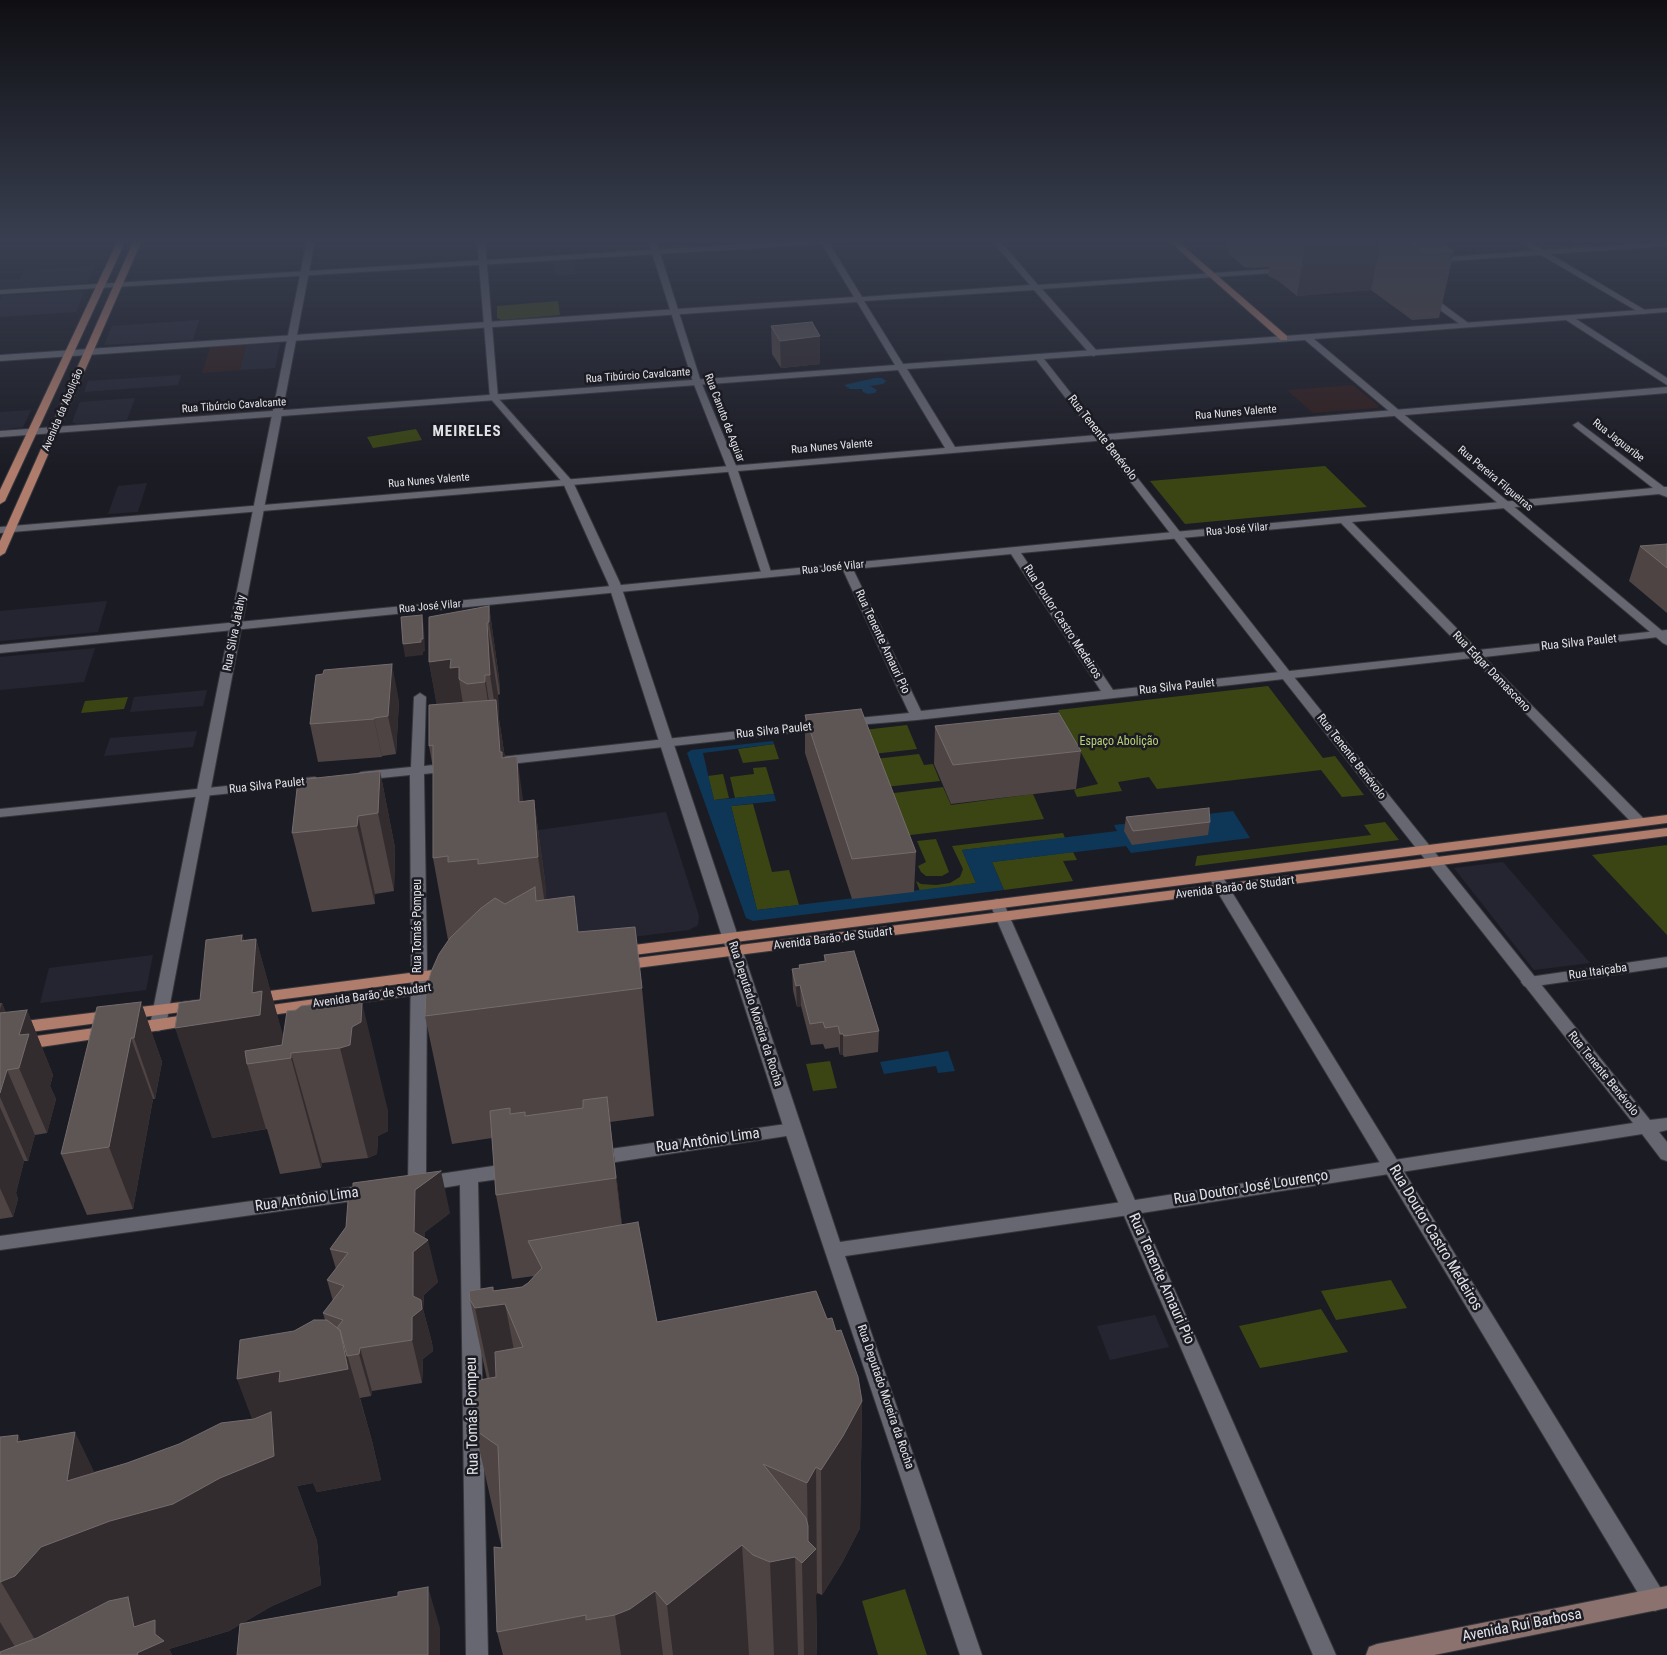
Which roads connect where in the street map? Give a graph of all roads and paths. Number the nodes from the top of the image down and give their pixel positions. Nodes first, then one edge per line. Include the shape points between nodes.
1 (86, 317) edge
2 (103, 317) edge
3 (296, 317) edge
4 (486, 317) edge
5 (600, 317) edge
6 (678, 317) edge
7 (870, 317) edge
8 (1063, 317) edge
9 (1261, 317) edge
10 (1455, 317) edge
11 (1564, 317) edge
12 (1567, 317) edge
13 (486, 325) junction
14 (1466, 325) junction
15 (292, 337) junction
16 (1307, 337) junction
17 (1284, 338) junction
18 (88, 352) junction
19 (69, 353) junction
20 (1094, 353) junction
21 (1038, 357) junction
22 (0, 358) edge
23 (901, 367) junction
24 (698, 382) junction
25 (1667, 382) edge
26 (1667, 390) edge
27 (494, 398) junction
28 (1397, 412) junction
29 (277, 414) junction
30 (1578, 425) dead end
31 (55, 430) junction
32 (32, 432) junction
33 (0, 434) edge
34 (1101, 437) junction
35 (951, 449) junction
36 (732, 468) junction
37 (568, 482) junction
38 (1665, 492) edge
39 (0, 501) edge
40 (1506, 505) junction
41 (260, 507) junction
42 (1344, 520) junction
43 (5, 530) edge
44 (1179, 535) junction
45 (1015, 550) junction
46 (0, 553) edge
47 (847, 567) junction
48 (767, 575) junction
49 (616, 590) junction
50 (236, 626) junction
51 (1664, 636) edge
52 (0, 649) edge
53 (1474, 654) junction
54 (1286, 675) junction
55 (1109, 694) junction
56 (420, 697) dead end
57 (917, 716) junction
58 (666, 743) junction
59 (484, 763) edge
60 (464, 766) edge
61 (418, 771) junction
62 (344, 778) edge
63 (325, 780) edge
64 (203, 792) junction
65 (0, 813) edge
66 (1667, 819) edge
67 (1639, 822) junction
68 (1667, 832) edge
69 (1424, 850) junction
70 (1435, 863) junction
71 (1219, 882) junction
72 (1000, 910) junction
73 (733, 945) junction
74 (605, 960) edge
75 (1667, 962) edge
76 (458, 978) edge
77 (1529, 982) junction
78 (419, 983) junction
79 (243, 1006) edge
80 (209, 1011) edge
81 (160, 1018) junction
82 (0, 1030) edge
83 (0, 1047) edge
84 (1667, 1124) edge
85 (1646, 1127) junction
86 (793, 1129) junction
87 (1667, 1154) edge
88 (575, 1161) edge
89 (1391, 1166) junction
90 (527, 1168) edge
91 (469, 1177) junction
92 (417, 1185) junction
93 (1129, 1208) junction
94 (0, 1243) edge
95 (835, 1250) junction
96 (1661, 1599) edge
97 (478, 1655) edge
98 (971, 1655) edge
99 (1325, 1655) edge
100 (1377, 1655) edge

1 - 19 main road, Avenida da Abolição
2 - 18 main road, Avenida da Abolição
3 - 15 street, Rua Silva Jatahy
4 - 13 street
5 - 13 street
6 - 24 street, Rua Canuto de Aguiar
7 - 23 street
8 - 20 street
9 - 17 main road
10 - 14 street
11 - 14 street, Rua Tibúrcio Cavalcante
12 - 25 street
13 - 15 street
13 - 27 street
14 - 16 street, Rua Tibúrcio Cavalcante
15 - 18 street
15 - 29 street, Rua Silva Jatahy
16 - 17 street, Rua Tibúrcio Cavalcante
16 - 28 street, Rua Pereira Filgueiras
17 - 20 street, Rua Tibúrcio Cavalcante
18 - 19 street
18 - 31 main road, Avenida da Abolição
19 - 22 street
19 - 32 main road, Avenida da Abolição
20 - 21 street, Rua Tibúrcio Cavalcante
21 - 23 street, Rua Tibúrcio Cavalcante
21 - 34 street, Rua Tenente Benévolo
23 - 24 street, Rua Tibúrcio Cavalcante
23 - 35 street
24 - 27 street, Rua Tibúrcio Cavalcante
24 - 36 street, Rua Canuto de Aguiar
26 - 28 street, Rua Nunes Valente
27 - 29 street, Rua Tibúrcio Cavalcante
27 - 37 street, Rua Deputado Moreira da Rocha
28 - 34 street, Rua Nunes Valente
28 - 40 street, Rua Pereira Filgueiras
29 - 31 street, Rua Tibúrcio Cavalcante
29 - 41 street, Rua Silva Jatahy
30 - 38 street, Rua Jaguaribe
31 - 32 street, Rua Tibúrcio Cavalcante
31 - 43 main road, Avenida da Abolição
32 - 33 street, Rua Tibúrcio Cavalcante
32 - 39 main road, Avenida da Abolição
34 - 35 street, Rua Nunes Valente
34 - 44 street, Rua Tenente Benévolo
35 - 36 street, Rua Nunes Valente
36 - 37 street, Rua Nunes Valente
36 - 48 street, Rua Canuto de Aguiar
37 - 41 street, Rua Nunes Valente
37 - 49 street, Rua Deputado Moreira da Rocha
38 - 40 street, Rua José Vilar
40 - 42 street, Rua José Vilar
40 - 51 street, Rua Pereira Filgueiras
41 - 43 street, Rua Nunes Valente
41 - 50 street, Rua Silva Jatahy
42 - 44 street, Rua José Vilar
42 - 53 street, Rua Edgar Damasceno
43 - 46 main road, Avenida da Abolição
44 - 45 street, Rua José Vilar
44 - 54 street, Rua Tenente Benévolo
45 - 47 street, Rua José Vilar
45 - 55 street, Rua Doutor Castro Medeiros
47 - 48 street, Rua José Vilar
47 - 57 street, Rua Tenente Amauri Pio
48 - 49 street, Rua José Vilar
49 - 50 street, Rua José Vilar
49 - 58 street, Rua Deputado Moreira da Rocha
50 - 52 street, Rua José Vilar
50 - 64 street, Rua Silva Jatahy
51 - 53 street, Rua Silva Paulet
53 - 54 street, Rua Silva Paulet
53 - 67 street, Rua Edgar Damasceno
54 - 55 street, Rua Silva Paulet
54 - 69 street, Rua Tenente Benévolo
55 - 57 street, Rua Silva Paulet
56 - 61 street, Rua Tomás Pompeu
57 - 58 street, Rua Silva Paulet
58 - 59 street, Rua Silva Paulet
58 - 73 street, Rua Deputado Moreira da Rocha
60 - 61 street
61 - 62 street
61 - 78 street, Rua Tomás Pompeu
63 - 64 street, Rua Silva Paulet
64 - 65 street, Rua Silva Paulet
64 - 81 street, Rua Silva Jatahy
66 - 67 main road, Avenida Barão de Studart
67 - 69 main road, Avenida Barão de Studart
68 - 70 main road, Avenida Barão de Studart
69 - 70 street, Rua Tenente Benévolo
69 - 71 main road, Avenida Barão de Studart
70 - 71 main road, Avenida Barão de Studart
70 - 77 street, Rua Tenente Benévolo
71 - 72 main road, Avenida Barão de Studart
71 - 89 street, Rua Doutor Castro Medeiros
72 - 73 main road, Avenida Barão de Studart
72 - 93 street, Rua Tenente Amauri Pio
73 - 74 main road, Avenida Barão de Studart
73 - 86 street, Rua Deputado Moreira da Rocha
75 - 77 street, Rua Itaiçaba
76 - 78 main road, Avenida Barão de Studart
77 - 85 street, Rua Tenente Benévolo
78 - 79 main road, Avenida Barão de Studart
78 - 92 street, Rua Tomás Pompeu
80 - 81 main road
81 - 82 main road
81 - 83 main road
84 - 85 street, Rua Doutor José Lourenço
85 - 87 street, Rua Tenente Benévolo
85 - 89 street, Rua Doutor José Lourenço
86 - 88 street, Rua Antônio Lima
86 - 95 street, Rua Deputado Moreira da Rocha
89 - 93 street, Rua Doutor José Lourenço
89 - 96 street, Rua Doutor Castro Medeiros
90 - 91 street, Rua Antônio Lima
91 - 92 street, Rua Antônio Lima
91 - 97 street, Rua Tomás Pompeu
92 - 94 street, Rua Antônio Lima
93 - 95 street, Rua Doutor José Lourenço
93 - 99 street, Rua Tenente Amauri Pio
95 - 98 street, Rua Deputado Moreira da Rocha
96 - 100 main road, Avenida Rui Barbosa

